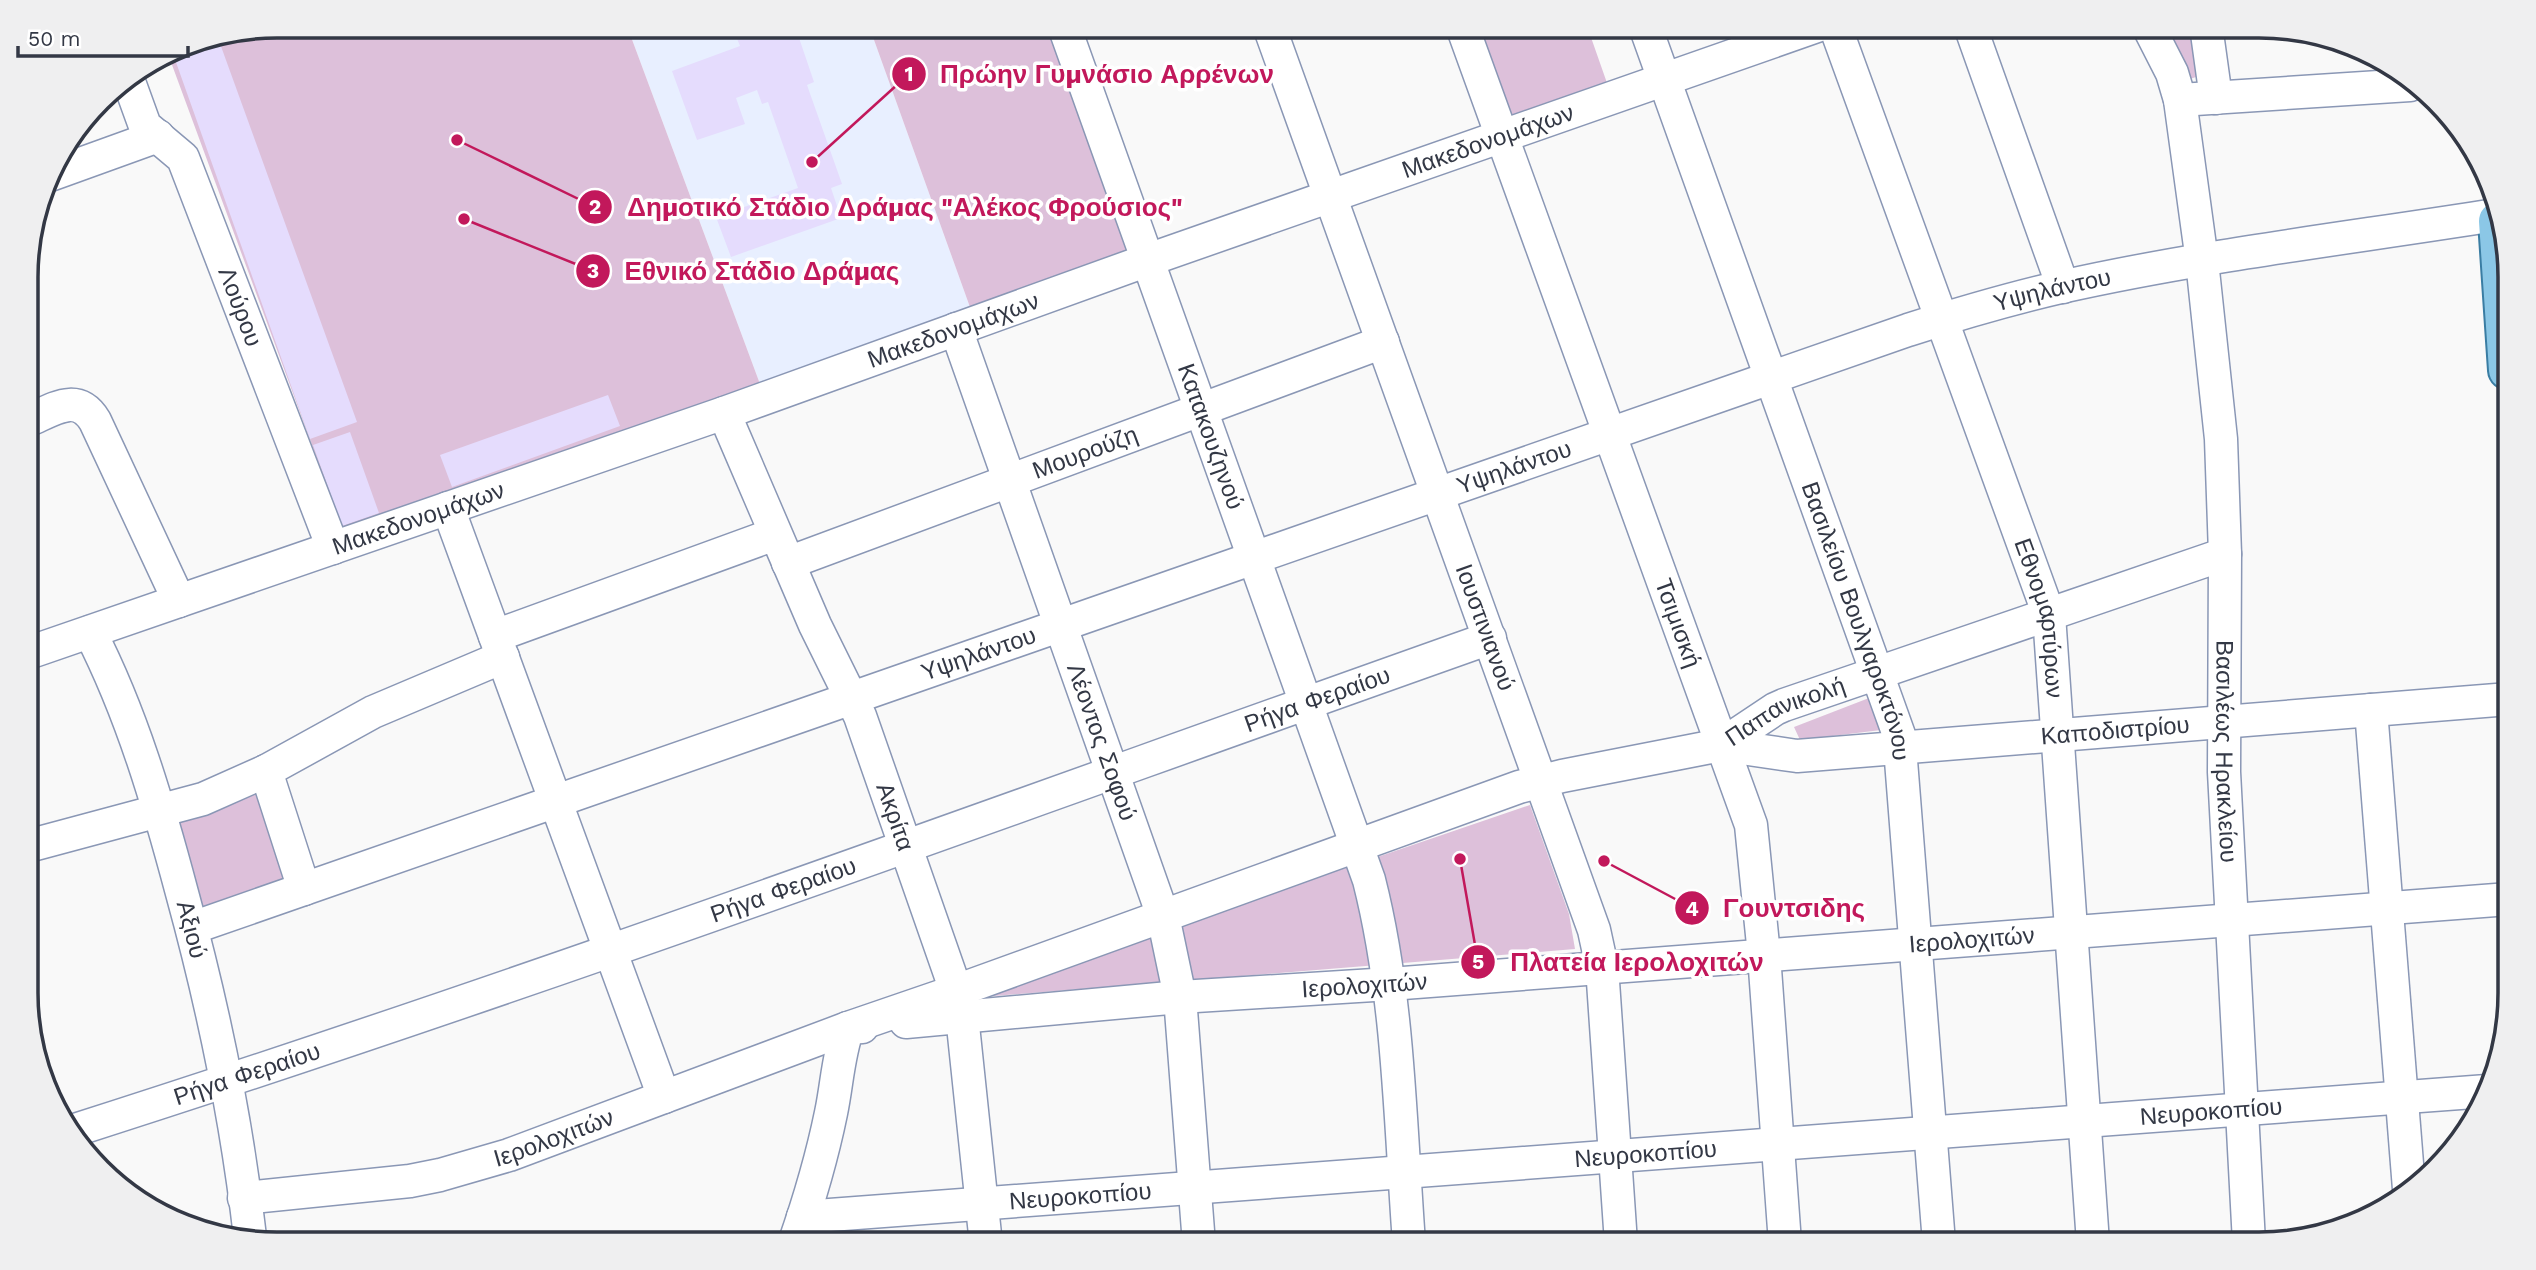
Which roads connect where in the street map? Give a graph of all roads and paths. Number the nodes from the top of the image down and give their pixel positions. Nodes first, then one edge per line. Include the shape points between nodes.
1 (1068, 38) edge
2 (1273, 38) edge
3 (1466, 38) edge
4 (1649, 38) edge
5 (1782, 38) edge
6 (1839, 38) edge
7 (1974, 38) edge
8 (2154, 38) edge
9 (2208, 38) edge
10 (1664, 79) junction
11 (2400, 86) edge
12 (132, 89) edge
13 (2216, 98) junction
14 (2180, 100) junction
15 (158, 136) junction
16 (1501, 136) junction
17 (65, 170) edge
18 (1331, 196) junction
19 (2489, 216) edge
20 (1148, 260) junction
21 (2202, 261) junction
22 (2063, 287) junction
23 (1942, 319) junction
24 (956, 329) junction
25 (1383, 342) junction
26 (1772, 377) junction
27 (1202, 409) junction
28 (723, 413) junction
29 (39, 417) edge
30 (1609, 433) junction
31 (1011, 480) junction
32 (1437, 493) junction
33 (448, 508) junction
34 (775, 534) junction
35 (333, 548) junction
36 (2225, 554) junction
37 (1255, 557) junction
38 (788, 563) junction
39 (179, 601) junction
40 (2049, 615) junction
41 (1060, 625) junction
42 (90, 632) junction
43 (1490, 638) junction
44 (499, 647) junction
45 (38, 649) edge
46 (1879, 673) junction
47 (849, 698) junction
48 (2498, 700) edge
49 (1307, 703) junction
50 (2371, 710) junction
51 (2224, 722) junction
52 (2059, 735) junction
53 (1721, 745) junction
54 (1901, 748) junction
55 (266, 771) junction
56 (1113, 772) junction
57 (1541, 780) junction
58 (555, 801) junction
59 (160, 812) junction
60 (38, 843) edge
61 (1358, 845) junction
62 (905, 846) junction
63 (304, 889) junction
64 (2498, 900) edge
65 (2386, 908) junction
66 (1163, 916) junction
67 (2231, 919) junction
68 (192, 928) junction
69 (2072, 932) junction
70 (1916, 944) junction
71 (610, 951) junction
72 (1763, 955) junction
73 (1602, 967) junction
74 (1390, 984) junction
75 (1180, 997) junction
76 (959, 1004) junction
77 (848, 1028) junction
78 (226, 1082) junction
79 (2476, 1092) edge
80 (664, 1097) junction
81 (2402, 1097) junction
82 (2241, 1109) junction
83 (2085, 1121) junction
84 (81, 1128) edge
85 (1931, 1133) junction
86 (1777, 1144) junction
87 (1615, 1156) junction
88 (1404, 1172) junction
89 (2408, 1178) edge
90 (1194, 1188) junction
91 (244, 1198) junction
92 (983, 1204) junction
93 (249, 1229) edge
94 (799, 1231) edge
95 (1408, 1231) edge
96 (1620, 1231) edge
97 (1784, 1231) edge
98 (1938, 1231) edge
99 (2092, 1231) edge
100 (2248, 1231) edge
101 (985, 1232) edge
102 (1198, 1232) edge

1 - 20 street, Κατακουζηνού
2 - 18 street, Ιουστινιανού
3 - 16 street, Τσιμισκή
4 - 10 street, Βασιλείου Βουλγαροκτόνου
5 - 10 street, Μακεδονομάχων
6 - 23 street, Εθνομαρτύρων
7 - 22 street
8 - 14 street, Βασιλέως Ηρακλείου
9 - 13 street
10 - 16 street, Μακεδονομάχων
10 - 26 street, Βασιλείου Βουλγαροκτόνου
11 - 13 street
12 - 15 street, Λούρου via 145,126
13 - 14 street
14 - 21 street, Βασιλέως Ηρακλείου
15 - 17 street
15 - 35 street, Λούρου via 183,158
16 - 18 street, Μακεδονομάχων
16 - 30 street, Τσιμισκή
18 - 20 street, Μακεδονομάχων
18 - 25 street, Ιουστινιανού
19 - 21 street, Υψηλάντου
20 - 24 street, Μακεδονομάχων
20 - 27 street, Κατακουζηνού
21 - 22 street, Υψηλάντου
21 - 36 street, Βασιλέως Ηρακλείου via 2221,439
22 - 23 street, Υψηλάντου
23 - 26 street, Υψηλάντου
23 - 40 street, Εθνομαρτύρων
24 - 28 street, Μακεδονομάχων
24 - 31 street, Λέοντος Σοφού
25 - 27 street, Μουρούζη
25 - 32 street, Ιουστινιανού
26 - 30 street, Υψηλάντου
26 - 46 street, Βασιλείου Βουλγαροκτόνου
27 - 31 street, Μουρούζη
27 - 37 street, Κατακουζηνού
28 - 33 street, Μακεδονομάχων
28 - 34 street, Ακρίτα
29 - 39 street via 72,404 91,414
30 - 32 street, Υψηλάντου
30 - 53 street, Τσιμισκή
31 - 38 street, Μουρούζη
31 - 41 street, Λέοντος Σοφού
32 - 37 street, Υψηλάντου
32 - 43 street, Ιουστινιανού
33 - 35 street, Μακεδονομάχων
33 - 44 street
34 - 38 street, Ακρίτα
34 - 44 street
35 - 39 street, Μακεδονομάχων
36 - 40 street, Παπανικολή
36 - 51 street, Βασιλέως Ηρακλείου
37 - 41 street, Υψηλάντου
37 - 49 street, Κατακουζηνού
38 - 47 street, Ακρίτα
39 - 42 street, Μακεδονομάχων
40 - 46 street, Παπανικολή
40 - 52 street, Εθνομαρτύρων
41 - 47 street, Υψηλάντου
41 - 56 street, Λέοντος Σοφού
42 - 45 street, Μακεδονομάχων
42 - 59 street, Αξιού via 130,725
43 - 49 street, Ρήγα Φεραίου
43 - 57 street, Ιουστινιανού
44 - 55 street
44 - 58 street
46 - 53 street, Παπανικολή via 1775,709
46 - 54 street, Βασιλείου Βουλγαροκτόνου
47 - 58 street, Υψηλάντου
47 - 62 street, Ακρίτα via 860,716
48 - 50 street, Καποδιστρίου
49 - 56 street, Ρήγα Φεραίου
49 - 61 street, Κατακουζηνού
50 - 51 street, Καποδιστρίου
50 - 65 street
51 - 52 street, Καποδιστρίου
51 - 67 street, Βασιλέως Ηρακλείου
52 - 54 street, Καποδιστρίου
52 - 69 street, Εθνομαρτύρων
53 - 54 street, Καποδιστρίου via 1797,756
53 - 57 street, Παπανικολή
53 - 72 street, Τσιμισκή via 1753,834
54 - 70 street, Βασιλείου Βουλγαροκτόνου
55 - 59 street via 204,799
55 - 63 street
56 - 62 street, Ρήγα Φεραίου
56 - 66 street, Λέοντος Σοφού
57 - 61 street, Ιερολοχιτών
57 - 73 street, Ιουστινιανού via 1587,908
58 - 63 street, Υψηλάντου
58 - 71 street
59 - 60 street
59 - 68 street, Αξιού
61 - 66 street, Ιερολοχιτών
61 - 74 street, Κατακουζηνού
62 - 71 street, Ρήγα Φεραίου
62 - 76 street, Ακρίτα
63 - 68 street, Υψηλάντου
64 - 65 street, Ιερολοχιτών
65 - 67 street, Ιερολοχιτών
65 - 81 street
66 - 75 street, Λέοντος Σοφού
66 - 76 street, Ιερολοχιτών
67 - 69 street, Ιερολοχιτών
67 - 82 street, Βασιλέως Ηρακλείου
68 - 78 street, Αξιού
69 - 70 street, Ιερολοχιτών
69 - 83 street, Εθνομαρτύρων
70 - 72 street, Ιερολοχιτών
70 - 85 street, Βασιλείου Βουλγαροκτόνου
71 - 78 street, Ρήγα Φεραίου
71 - 80 street
72 - 73 street, Ιερολοχιτών
72 - 86 street, Τσιμισκή
73 - 74 street, Ιερολοχιτών
73 - 87 street, Ιουστινιανού
74 - 75 street, Ιερολοχιτών
74 - 88 street, Κατακουζηνού
75 - 76 street, Ιερολοχιτών
75 - 90 street, Λέοντος Σοφού
76 - 77 street, Ιερολοχιτών
76 - 92 street, Ακρίτα
77 - 80 street, Ιερολοχιτών
77 - 94 street via 823,1149
78 - 84 street, Ρήγα Φεραίου
78 - 91 street, Αξιού
79 - 81 street, Νευροκοπίου
80 - 91 street, Ιερολοχιτών via 509,1155 440,1175
81 - 82 street, Νευροκοπίου
81 - 89 street
82 - 83 street, Νευροκοπίου
82 - 100 street, Βασιλέως Ηρακλείου
83 - 85 street, Νευροκοπίου
83 - 99 street, Εθνομαρτύρων
85 - 86 street, Νευροκοπίου
85 - 98 street, Βασιλείου Βουλγαροκτόνου
86 - 87 street, Νευροκοπίου
86 - 97 street, Τσιμισκή
87 - 88 street, Νευροκοπίου
87 - 96 street, Ιουστινιανού
88 - 90 street, Νευροκοπίου
88 - 95 street, Κατακουζηνού
90 - 92 street, Νευροκοπίου
90 - 102 street, Λέοντος Σοφού
91 - 93 street, Αξιού
92 - 94 street, Νευροκοπίου
92 - 101 street, Ακρίτα

